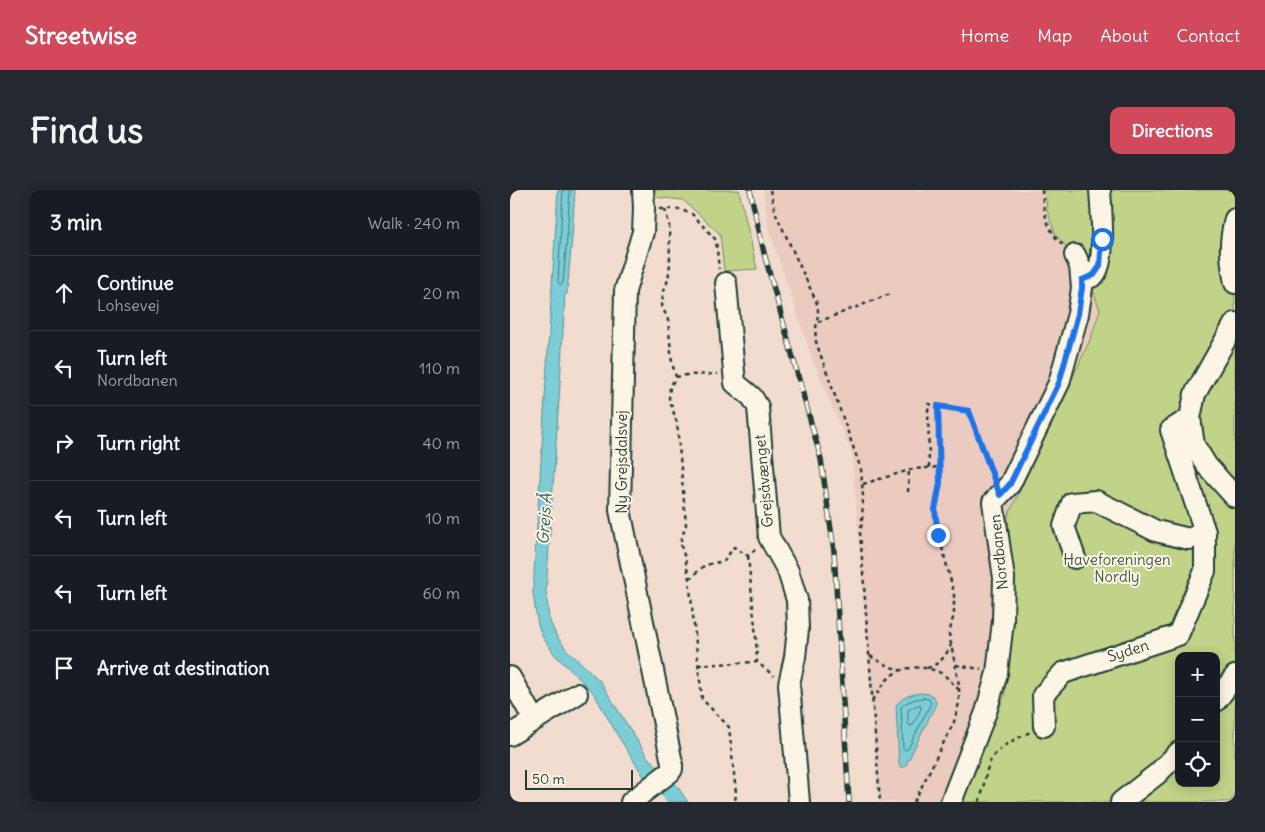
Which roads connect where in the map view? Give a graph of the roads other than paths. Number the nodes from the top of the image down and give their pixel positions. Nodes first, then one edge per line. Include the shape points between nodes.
1 (1100, 190) edge
2 (643, 199) edge
3 (1235, 219) edge
4 (1075, 255) road end
5 (1082, 280) junction
6 (726, 283) road end
7 (1235, 283) edge
8 (1235, 323) edge
9 (1190, 418) junction
10 (1235, 497) edge
11 (1205, 532) junction
12 (1075, 558) dead end
13 (1235, 676) edge
14 (510, 677) edge
15 (577, 694) dead end
16 (1219, 697) edge
17 (534, 720) junction
18 (1044, 726) road end
19 (510, 735) edge
20 (1175, 756) edge
21 (631, 802) edge
22 (799, 802) edge
23 (951, 802) edge
24 (1121, 802) edge

1 - 5 street via 1100,266 1094,275
2 - 21 street, Ny Grejsdalsvej via 643,232 626,291 620,510 672,769
3 - 7 street via 1231,237
4 - 5 street, Nordbanen
5 - 23 street, Nordbanen via 1078,314 1059,383 1010,484 993,502 1004,578 997,674
6 - 22 street, Grejsåvænget via 735,383 752,397 758,407 768,537 788,571 797,600 798,629 789,684
8 - 9 street via 1195,394
9 - 10 street via 1194,445 1206,466
9 - 11 street, Syden via 1171,430
11 - 12 street via 1190,539 1156,531 1096,501 1072,503 1064,526
11 - 18 street, Syden via 1205,571 1178,635 1063,674 1043,695
13 - 16 street
14 - 17 street
15 - 17 street
17 - 19 street
20 - 24 street

